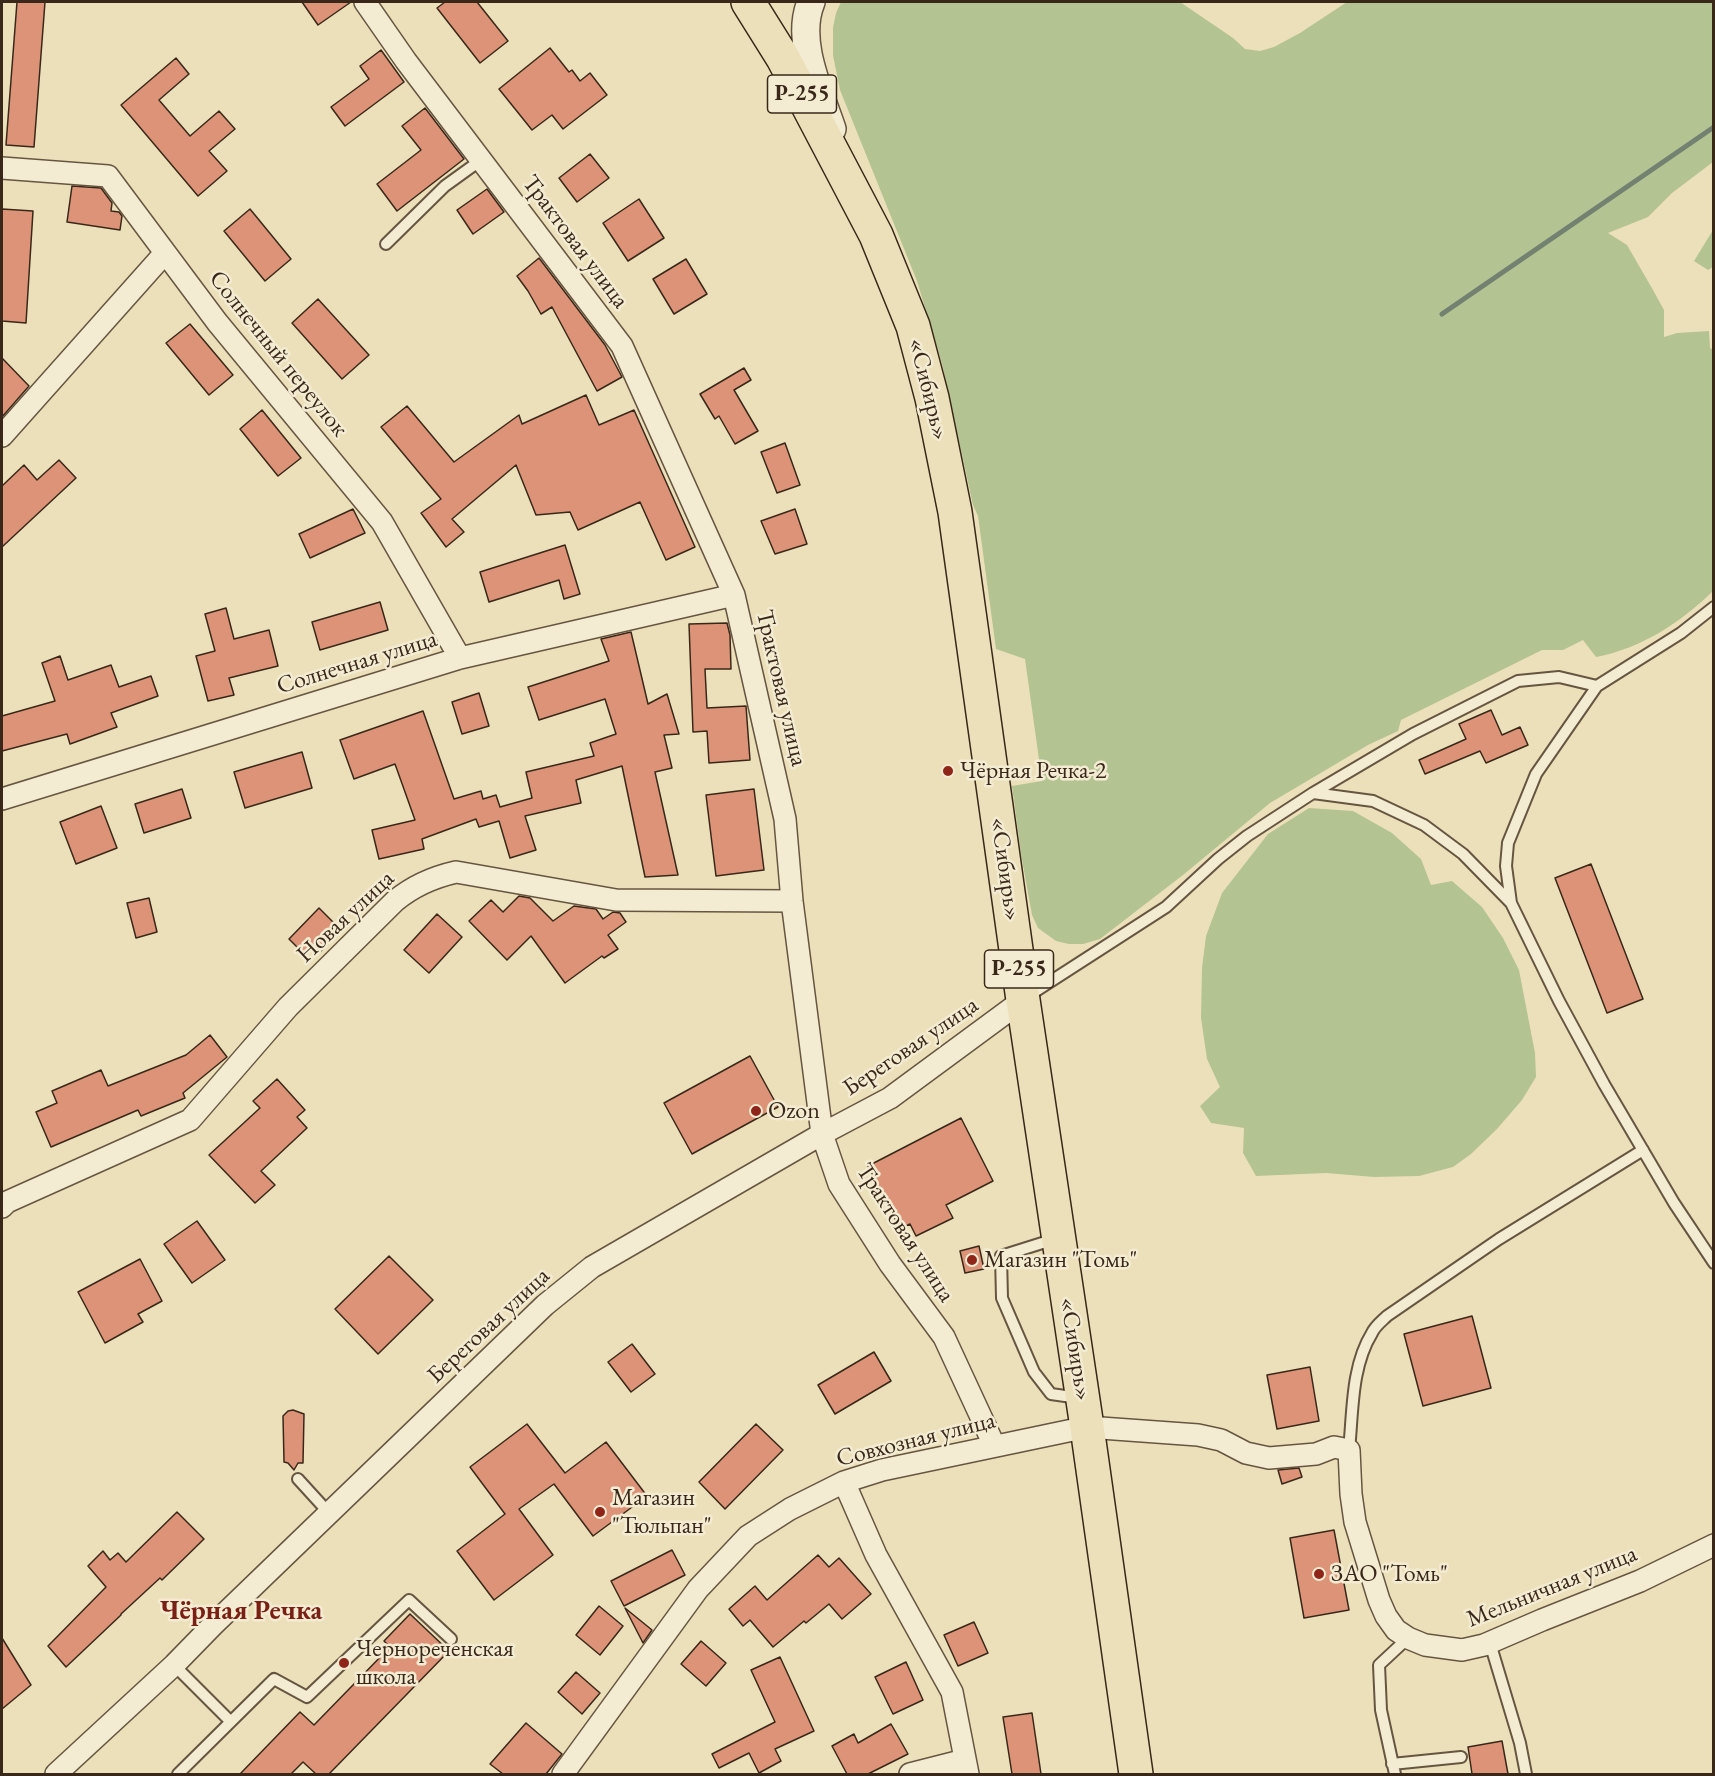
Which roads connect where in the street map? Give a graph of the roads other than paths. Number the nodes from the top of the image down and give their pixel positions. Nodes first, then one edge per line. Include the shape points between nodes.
1 (365, 2) edge
2 (811, 2) edge
3 (757, 5) edge
4 (481, 160) junction
5 (2, 168) edge
6 (848, 178) junction
7 (386, 244) dead end
8 (165, 253) junction
9 (2, 436) edge
10 (734, 595) junction
11 (1713, 607) edge
12 (460, 658) junction
13 (1597, 686) junction
14 (1313, 793) junction
15 (2, 799) edge
16 (792, 901) junction
17 (1511, 903) junction
18 (1023, 1000) junction
19 (822, 1134) junction
20 (1643, 1150) junction
21 (4, 1204) edge
22 (1058, 1238) junction
23 (1713, 1263) edge
24 (1085, 1412) junction
25 (994, 1445) junction
26 (1349, 1450) junction
27 (298, 1479) dead end
28 (844, 1482) junction
29 (329, 1513) junction
30 (1713, 1545) edge
31 (1408, 1638) junction
32 (451, 1639) dead end
33 (1490, 1643) junction
34 (174, 1665) junction
35 (230, 1722) junction
36 (1461, 1757) dead end
37 (967, 1767) edge
38 (1394, 1769) edge
39 (56, 1774) edge
40 (178, 1774) edge
41 (563, 1774) edge
42 (910, 1774) edge
43 (1136, 1774) edge
44 (1526, 1774) edge

1 - 4 street, Трактовая улица
2 - 6 street via 805,36 808,54
3 - 6 highway, «Сибирь» / Р-255
4 - 7 lane via 445,186
4 - 10 street, Трактовая улица via 622,346
5 - 8 street, Солнечный переулок via 108,176
6 - 18 highway, «Сибирь» / Р-255 via 913,326 932,398 955,512
8 - 9 street
8 - 12 street, Солнечный переулок via 382,522
10 - 12 street, Солнечная улица
10 - 16 street, Трактовая улица via 785,819
11 - 13 lane via 1681,633
12 - 15 street, Солнечная улица
13 - 14 lane via 1559,677 1518,681 1413,734
13 - 17 lane via 1536,774 1508,843 1506,867
14 - 17 lane via 1373,801 1424,825 1463,854
14 - 18 lane via 1247,836 1166,907
16 - 19 street, Трактовая улица
16 - 21 street, Новая улица via 616,900 456,872 440,876 406,891 395,901 288,1007 190,1120
17 - 20 lane via 1581,1042
18 - 19 street, Береговая улица via 890,1098
18 - 22 highway, «Сибирь» / Р-255
19 - 25 street, Трактовая улица via 838,1184 944,1337
19 - 29 street, Береговая улица via 592,1267 546,1305
20 - 23 lane
20 - 26 lane via 1499,1239 1387,1316 1373,1330 1356,1376
22 - 24 highway, «Сибирь» / Р-255
22 - 24 lane via 1000,1256 1002,1298 1034,1372 1051,1394
24 - 25 street, Совхозная улица
24 - 26 street via 1221,1440 1246,1454 1269,1458 1316,1454 1334,1447
24 - 43 highway, «Сибирь» / Р-255
25 - 28 street, Совхозная улица
26 - 31 street, Мельничная улица via 1353,1503 1378,1600 1396,1630
27 - 29 lane
28 - 37 street via 876,1555 952,1692
28 - 41 street, Совхозная улица via 748,1536 698,1589
29 - 34 street, Береговая улица
30 - 33 street, Мельничная улица via 1640,1581
31 - 33 street, Мельничная улица via 1425,1645 1461,1650
31 - 38 lane via 1379,1665 1381,1710
32 - 35 lane via 409,1600 308,1697 274,1679
33 - 44 lane
34 - 35 lane
34 - 39 street, Береговая улица
35 - 40 lane
36 - 38 lane
37 - 42 street

